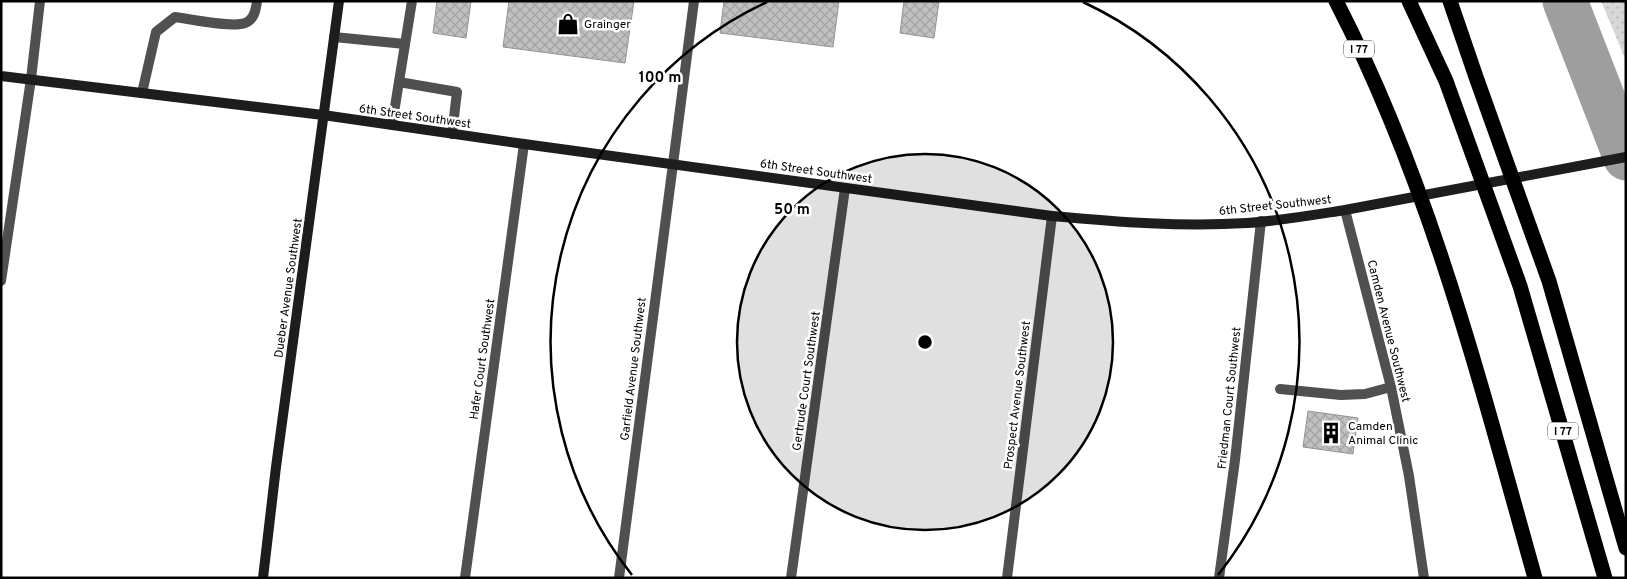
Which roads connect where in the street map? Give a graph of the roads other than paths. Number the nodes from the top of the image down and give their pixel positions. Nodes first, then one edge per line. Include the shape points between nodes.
1 (40, 1) edge
2 (257, 1) edge
3 (339, 1) edge
4 (412, 1) edge
5 (694, 1) edge
6 (1336, 1) edge
7 (1408, 1) edge
8 (1450, 1) edge
9 (334, 37) junction
10 (405, 44) junction
11 (1, 76) edge
12 (31, 79) junction
13 (399, 82) junction
14 (142, 93) junction
15 (323, 115) junction
16 (392, 125) junction
17 (452, 134) junction
18 (524, 144) junction
19 (1626, 157) edge
20 (673, 164) junction
21 (846, 188) junction
22 (1345, 210) junction
23 (1052, 216) junction
24 (1260, 221) junction
25 (1, 281) edge
26 (1391, 387) junction
27 (1280, 389) dead end
28 (1626, 548) edge
29 (263, 578) edge
30 (465, 578) edge
31 (619, 578) edge
32 (790, 578) edge
33 (1007, 578) edge
34 (1219, 578) edge
35 (1424, 578) edge
36 (1535, 578) edge
37 (1605, 578) edge

1 - 12 street
2 - 14 street via 255,15 246,23 175,17 156,32
3 - 9 street, Dueber Avenue Southwest
4 - 10 street
5 - 20 street, Garfield Avenue Southwest
6 - 36 highway, I 77 via 1381,98 1429,220 1455,297
7 - 37 highway, I 77 via 1446,82 1520,286
8 - 28 highway via 1549,281
9 - 10 street
9 - 15 street, Dueber Avenue Southwest
10 - 13 street
11 - 12 street, 6th Street Southwest
12 - 14 street, 6th Street Southwest
12 - 25 street
13 - 16 street
13 - 17 street via 457,92
14 - 15 street, 6th Street Southwest
15 - 16 street, 6th Street Southwest
15 - 29 street, Dueber Avenue Southwest
16 - 17 street, 6th Street Southwest
17 - 18 street, 6th Street Southwest
18 - 20 street, 6th Street Southwest
18 - 30 street, Hafer Court Southwest
19 - 22 street, 6th Street Southwest
20 - 21 street, 6th Street Southwest
20 - 31 street, Garfield Avenue Southwest
21 - 23 street, 6th Street Southwest
21 - 32 street, Gertrude Court Southwest
22 - 24 street, 6th Street Southwest
22 - 26 street, Camden Avenue Southwest
23 - 24 street, 6th Street Southwest via 1187,225
23 - 33 street, Prospect Avenue Southwest
24 - 34 street, Friedman Court Southwest
26 - 27 street via 1365,394 1341,395
26 - 35 street, Camden Avenue Southwest via 1409,476

